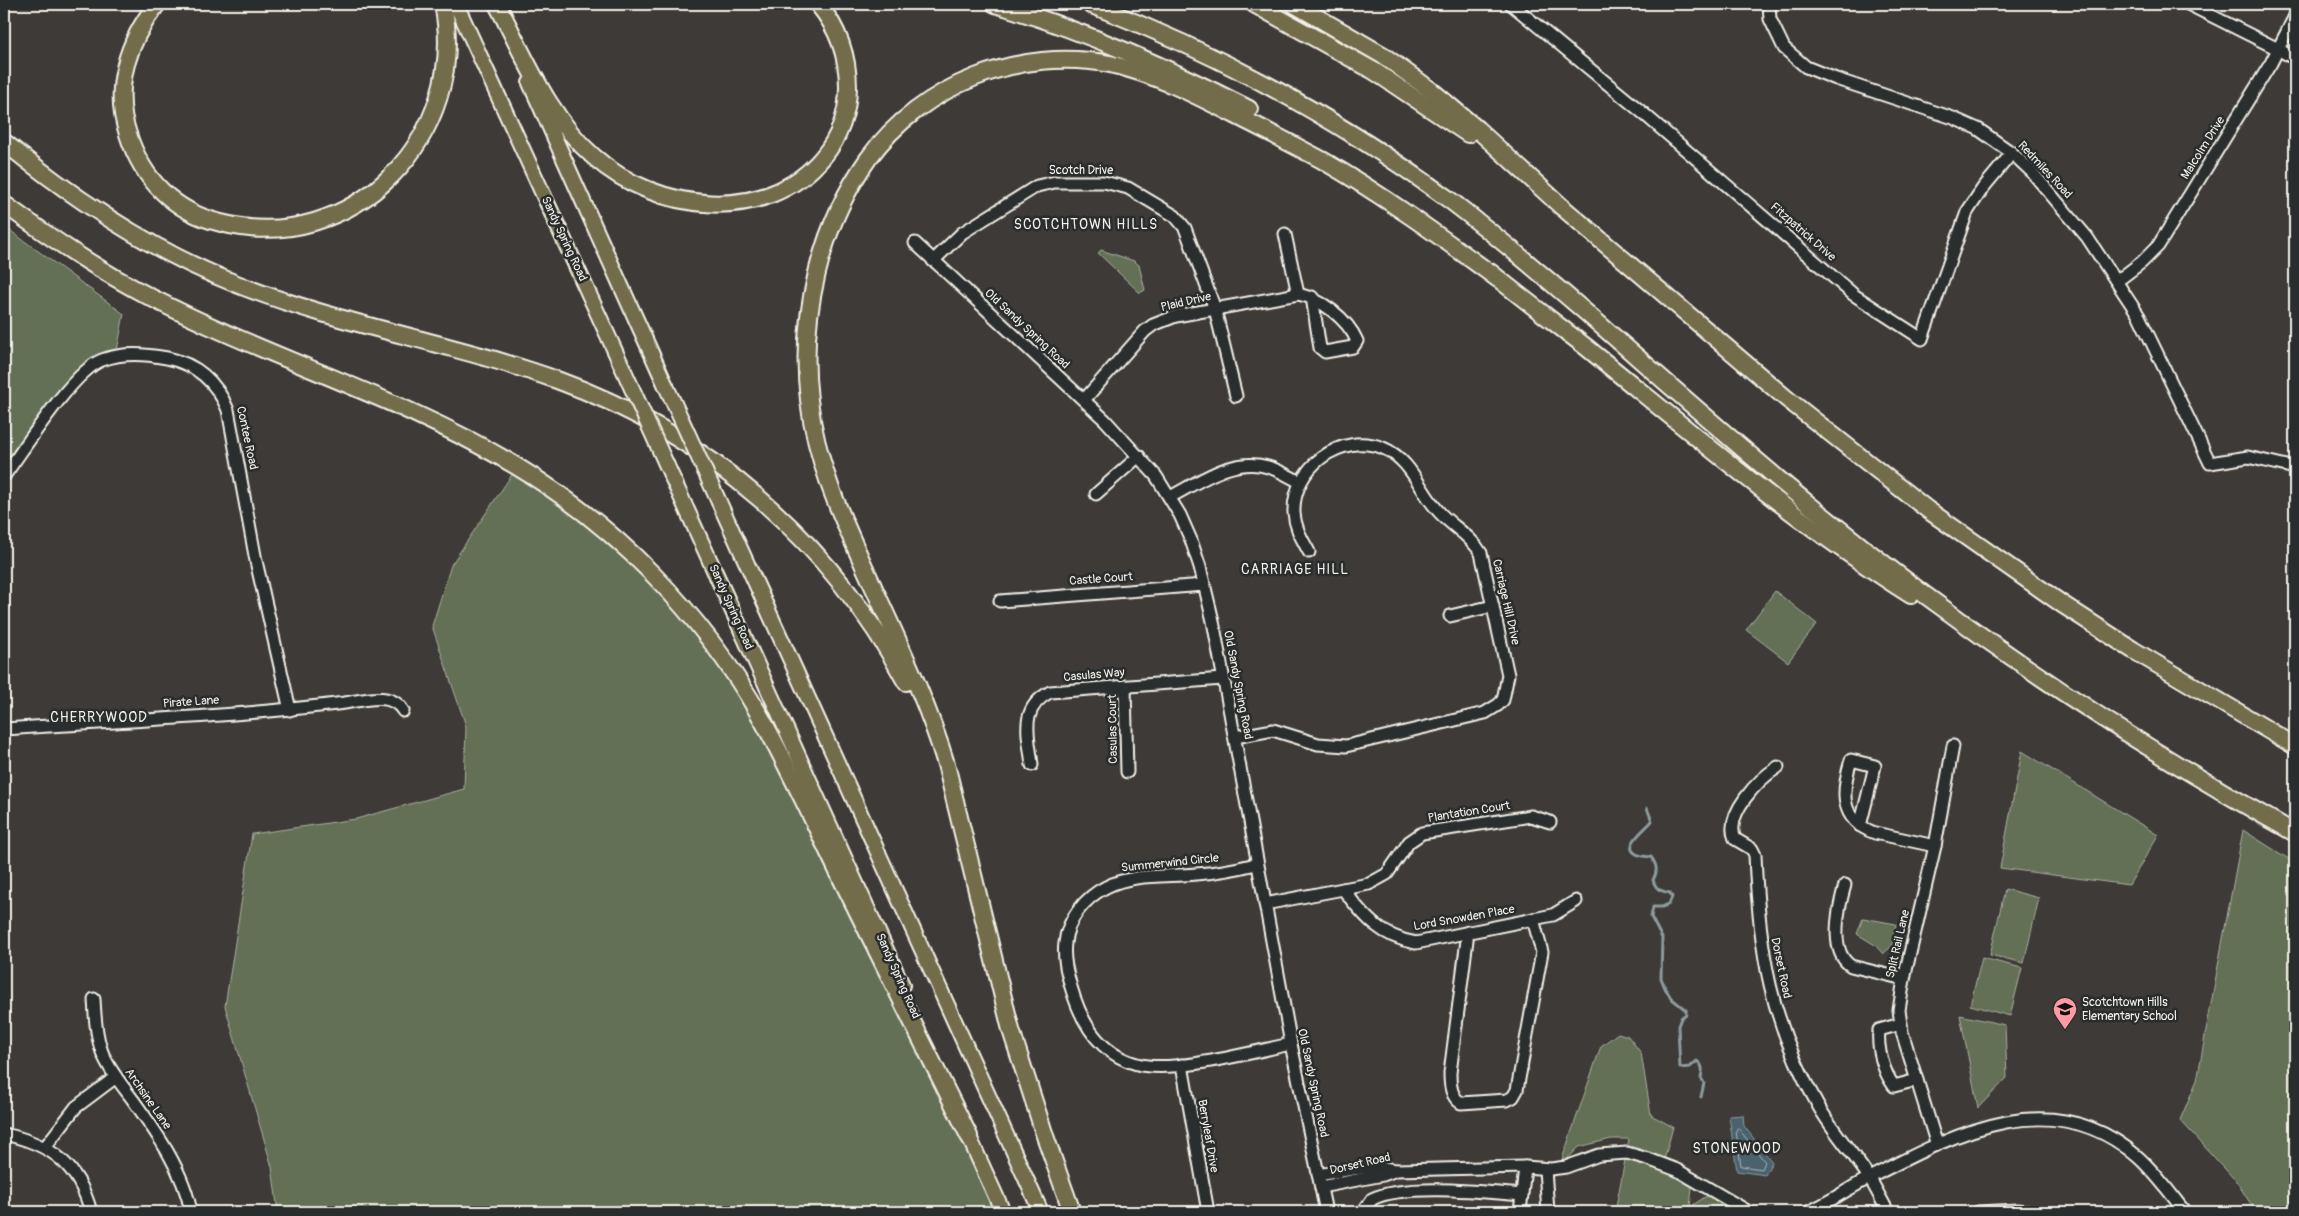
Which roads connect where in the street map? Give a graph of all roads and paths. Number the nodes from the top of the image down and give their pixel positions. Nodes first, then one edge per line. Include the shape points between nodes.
1 (157, 4) edge
2 (443, 4) edge
3 (456, 4) edge
4 (496, 4) edge
5 (818, 4) edge
6 (995, 4) edge
7 (1089, 4) edge
8 (1254, 4) edge
9 (1294, 4) edge
10 (1769, 4) edge
11 (2188, 4) edge
12 (1519, 6) edge
13 (2295, 16) edge
14 (2278, 49) junction
15 (2295, 59) edge
16 (4, 142) edge
17 (2012, 153) junction
18 (4, 204) edge
19 (1562, 207) junction
20 (1285, 234) dead end
21 (915, 243) dead end
22 (933, 261) junction
23 (1498, 279) junction
24 (2117, 281) junction
25 (1298, 294) junction
26 (1312, 297) junction
27 (1214, 309) junction
28 (1236, 396) dead end
29 (1084, 400) junction
30 (1139, 456) junction
31 (2295, 468) edge
32 (4, 476) edge
33 (1300, 482) junction
34 (1096, 494) dead end
35 (1170, 497) junction
36 (1309, 552) dead end
37 (1204, 585) junction
38 (1000, 601) dead end
39 (1493, 606) junction
40 (1450, 616) dead end
41 (2008, 654) junction
42 (1223, 679) junction
43 (1125, 686) junction
44 (290, 710) junction
45 (404, 711) dead end
46 (4, 729) edge
47 (1235, 737) junction
48 (1953, 746) dead end
49 (2295, 746) edge
50 (1032, 765) dead end
51 (1778, 767) dead end
52 (1127, 772) dead end
53 (956, 807) junction
54 (1550, 822) dead end
55 (1860, 826) junction
56 (2295, 833) edge
57 (1935, 846) junction
58 (1256, 864) junction
59 (1845, 885) dead end
60 (1343, 889) junction
61 (1576, 901) dead end
62 (1265, 904) junction
63 (1533, 919) junction
64 (1468, 932) junction
65 (1904, 979) junction
66 (94, 999) dead end
67 (1900, 1024) junction
68 (1290, 1044) junction
69 (1182, 1065) junction
70 (116, 1077) junction
71 (1917, 1080) junction
72 (4, 1134) edge
73 (969, 1136) junction
74 (1937, 1146) junction
75 (45, 1147) junction
76 (1525, 1168) junction
77 (1545, 1169) junction
78 (1396, 1170) junction
79 (1318, 1175) junction
80 (1869, 1178) junction
81 (1320, 1187) junction
82 (1400, 1192) junction
83 (1522, 1195) junction
84 (91, 1212) edge
85 (191, 1212) edge
86 (1003, 1212) edge
87 (1041, 1212) edge
88 (1072, 1212) edge
89 (1208, 1212) edge
90 (1326, 1212) edge
91 (1363, 1212) edge
92 (1520, 1212) edge
93 (1548, 1212) edge
94 (1749, 1212) edge
95 (1808, 1212) edge
96 (1888, 1212) edge
97 (1978, 1212) edge
98 (1982, 1212) edge
99 (2035, 1212) edge
100 (2185, 1212) edge

1 - 2 highway via 135,38 124,71 121,95 124,123 133,151 163,194 184,208 208,220 264,230 287,229 337,214 382,185 400,168 434,113 442,87 447,56
3 - 73 main road, Sandy Spring Road, bridge
4 - 5 highway via 553,110 595,158 632,183 654,192 680,199 721,203 763,198 801,180 828,151 838,134 845,113 848,75 839,37 830,17
4 - 87 main road, bridge
6 - 23 highway via 1054,23 1156,64 1275,123 1385,192
7 - 41 highway via 1168,36 1272,87 1343,127 1453,203 1519,255 1811,506 1938,605
8 - 19 highway via 1326,42 1426,105 1491,150
9 - 19 highway via 1384,56 1432,91
10 - 17 street, Redmiles Road via 1770,19 1784,48 1806,67 1953,118 1978,129
11 - 14 street
12 - 17 street, Fitzpatrick Drive via 1849,290 1922,340 1965,216
13 - 14 street, Malcolm Drive
14 - 15 street
14 - 24 street, Malcolm Drive via 2158,246
16 - 53 highway via 94,210 180,259 232,283 293,305 557,380 646,420 711,459 784,520 844,585 873,626 915,698
17 - 24 street, Redmiles Road via 2087,237
18 - 73 highway via 73,253 154,300 436,424 517,467 593,521 636,558 706,634 759,713
19 - 49 highway via 1787,399 1928,510 2133,650
20 - 25 street
21 - 22 street, Old Sandy Spring Road
22 - 27 street, Scotch Drive via 962,233 1029,189 1055,182 1119,184 1179,218
22 - 29 street, Old Sandy Spring Road
23 - 41 highway via 1799,518 1870,570
23 - 53 highway via 1324,162 1166,82 1107,64 1052,60 1000,69 976,77 933,99 891,133 873,153 848,192 835,216 820,261 813,290 807,350 809,401 818,451 830,488 923,695 941,747
24 - 31 street, Redmiles Road via 2157,350 2210,463 2248,457
25 - 26 street
25 - 27 street, Plaid Drive
26 - 26 street via 1325,304 1350,330 1357,341 1352,347 1325,352 1320,348
27 - 28 street, Scotch Drive
27 - 29 street, Plaid Drive via 1176,316 1153,325
29 - 30 street, Old Sandy Spring Road
30 - 34 street
30 - 35 street, Old Sandy Spring Road
32 - 44 street, Contee Road via 64,393 101,360 135,354 152,356 175,360 209,378 221,393 228,410 256,561
33 - 35 street via 1268,467 1238,466 1218,472
33 - 36 street via 1294,503 1295,521
33 - 39 street, Carriage Hill Drive via 1317,460 1339,448 1372,446 1390,452 1414,474 1439,512 1477,545 1484,560
35 - 37 street, Old Sandy Spring Road via 1191,540
37 - 38 street, Castle Court
37 - 42 street, Old Sandy Spring Road
39 - 40 street
39 - 47 street, Carriage Hill Drive via 1508,675 1503,700 1492,709 1346,746 1318,744 1273,730
41 - 56 highway via 2172,762
42 - 43 street, Casulas Way
42 - 47 street, Old Sandy Spring Road
43 - 50 street, Casulas Way via 1050,692 1042,696 1033,705 1027,719
43 - 52 street, Casulas Court
44 - 45 street, Pirate Lane via 392,699
44 - 46 street, Pirate Lane
47 - 58 street, Old Sandy Spring Road
48 - 57 street, Split Rail Lane
51 - 80 street, Dorset Road via 1758,783 1742,804 1734,821 1733,834 1754,852 1760,938 1774,1004 1787,1042 1826,1118
53 - 88 highway via 1011,1030
54 - 60 street, Plantation Court via 1530,816 1422,834 1409,842 1387,874 1369,884
55 - 55 street via 1875,766 1851,760 1844,782 1844,797 1848,810
55 - 57 street via 1875,833
57 - 65 street, Split Rail Lane
58 - 62 street, Old Sandy Spring Road
58 - 69 street, Summerwind Circle via 1114,884 1084,903 1066,936 1065,961 1074,999 1097,1040 1112,1053 1137,1064
59 - 65 street via 1838,914 1838,934 1845,960 1851,966
60 - 62 street, Plantation Court
60 - 64 street, Lord Snowden Place via 1366,917 1398,940 1416,943
61 - 63 street, Lord Snowden Place via 1553,915
62 - 68 street, Old Sandy Spring Road
63 - 64 street, Lord Snowden Place
63 - 64 street via 1542,952 1517,1090 1506,1100 1462,1103 1452,1092 1450,1073
65 - 67 street, Split Rail Lane
66 - 70 street, Archsine Lane via 102,1052
67 - 71 street, Split Rail Lane
67 - 71 street via 1879,1030 1878,1040 1888,1079 1894,1086
68 - 69 street, Summerwind Circle
68 - 79 street, Old Sandy Spring Road
69 - 89 street, Berryleaf Drive
70 - 75 street via 76,1106
70 - 85 street, Archsine Lane via 167,1151
71 - 74 street, Split Rail Lane
72 - 75 street
73 - 86 main road, Sandy Spring Road
74 - 80 street
74 - 100 street via 1979,1128 2006,1121 2037,1119 2074,1123 2107,1137 2137,1156
75 - 84 street via 75,1174 87,1196
76 - 77 street, Dorset Road
76 - 78 street, Dorset Road
76 - 83 street
77 - 93 street
77 - 94 street, Dorset Road via 1566,1167 1609,1153 1627,1153 1685,1174
78 - 79 street via 1359,1168
78 - 81 street, Dorset Road
78 - 82 street
79 - 81 street, Old Sandy Spring Road
80 - 95 street
80 - 96 street
81 - 90 street, Old Sandy Spring Road
82 - 83 street via 1459,1190
82 - 91 street via 1372,1199
83 - 92 street
97 - 98 street
98 - 99 street

